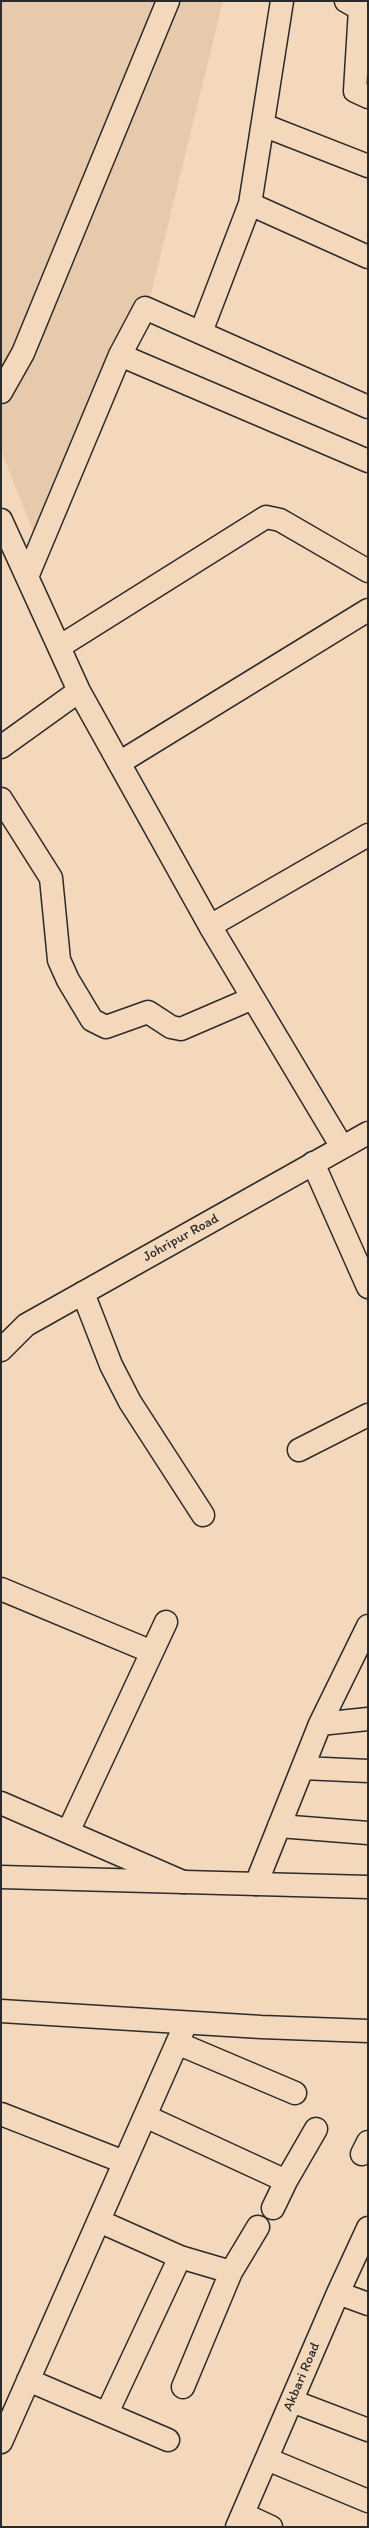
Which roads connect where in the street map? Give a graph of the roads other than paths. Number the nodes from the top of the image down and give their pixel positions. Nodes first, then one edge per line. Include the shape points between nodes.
1 (168, 1) edge
2 (282, 1) edge
3 (346, 1) edge
4 (368, 97) edge
5 (263, 125) junction
6 (368, 166) edge
7 (250, 204) junction
8 (368, 257) edge
9 (201, 332) junction
10 (120, 355) junction
11 (1, 392) edge
12 (368, 407) edge
13 (368, 461) edge
14 (1, 520) edge
15 (368, 571) edge
16 (27, 577) junction
17 (368, 610) edge
18 (59, 647) junction
19 (79, 691) junction
20 (1, 747) edge
21 (119, 764) junction
22 (1, 799) edge
23 (368, 835) edge
24 (210, 926) junction
25 (253, 998) junction
26 (368, 1133) edge
27 (342, 1147) junction
28 (313, 1163) junction
29 (368, 1287) edge
30 (83, 1293) junction
31 (1, 1350) edge
32 (368, 1414) edge
33 (299, 1450) dead end
34 (203, 1515) dead end
35 (1, 1589) edge
36 (166, 1622) dead end
37 (368, 1626) edge
38 (152, 1652) junction
39 (368, 1719) edge
40 (320, 1724) junction
41 (303, 1768) junction
42 (368, 1771) edge
43 (1, 1803) edge
44 (279, 1826) junction
45 (68, 1832) junction
46 (368, 1833) edge
47 (1, 1877) edge
48 (183, 1882) junction
49 (256, 1884) junction
50 (368, 1887) edge
51 (1, 2011) edge
52 (186, 2023) junction
53 (368, 2031) edge
54 (177, 2043) junction
55 (295, 2093) dead end
56 (1, 2114) edge
57 (145, 2116) junction
58 (316, 2129) dead end
59 (124, 2162) junction
60 (286, 2181) junction
61 (273, 2208) dead end
62 (98, 2221) junction
63 (258, 2227) dead end
64 (368, 2228) edge
65 (180, 2257) junction
66 (230, 2272) junction
67 (338, 2293) junction
68 (368, 2304) edge
69 (28, 2380) junction
70 (183, 2387) dead end
71 (292, 2401) junction
72 (107, 2413) junction
73 (368, 2430) edge
74 (168, 2440) dead end
75 (1, 2442) edge
76 (267, 2460) junction
77 (368, 2501) edge
78 (240, 2521) edge
79 (271, 2527) edge

1 - 11 street via 23,353
2 - 5 street
3 - 4 street via 360,8 355,91
5 - 6 street
5 - 7 street
7 - 8 street
7 - 9 street
9 - 10 street via 145,308
9 - 12 street
10 - 13 street
10 - 16 street
14 - 16 street
15 - 18 street via 280,520 266,517
16 - 18 street
17 - 21 street
18 - 19 street
19 - 20 street
19 - 21 street
21 - 24 street
22 - 25 street via 51,878 59,960 92,1020 106,1027 148,1012 171,1027 181,1029
23 - 24 street
24 - 25 street
25 - 27 street
26 - 27 street, Johripur Road
27 - 28 street, Johripur Road
28 - 29 street
28 - 30 street, Johripur Road
30 - 31 street, Johripur Road via 26,1325
30 - 34 street via 111,1365 130,1402
32 - 33 street
35 - 38 street
36 - 38 street
37 - 40 street
38 - 45 street
39 - 40 street
40 - 41 street
41 - 42 street
41 - 44 street
43 - 45 street
44 - 46 street
44 - 49 street
45 - 48 street
47 - 48 street
48 - 49 street
49 - 50 street
51 - 52 street
52 - 53 street
52 - 54 street
54 - 55 street
54 - 57 street
56 - 59 street
57 - 59 street
57 - 60 street
58 - 60 street
59 - 62 street
60 - 61 street
62 - 65 street
62 - 69 street
63 - 66 street
64 - 67 street, Akbari Road
65 - 66 street
65 - 72 street
66 - 70 street
67 - 68 street
67 - 71 street, Akbari Road
69 - 72 street
69 - 75 street
71 - 73 street
71 - 76 street, Akbari Road
72 - 74 street
76 - 77 street
76 - 78 street, Akbari Road
78 - 79 street

